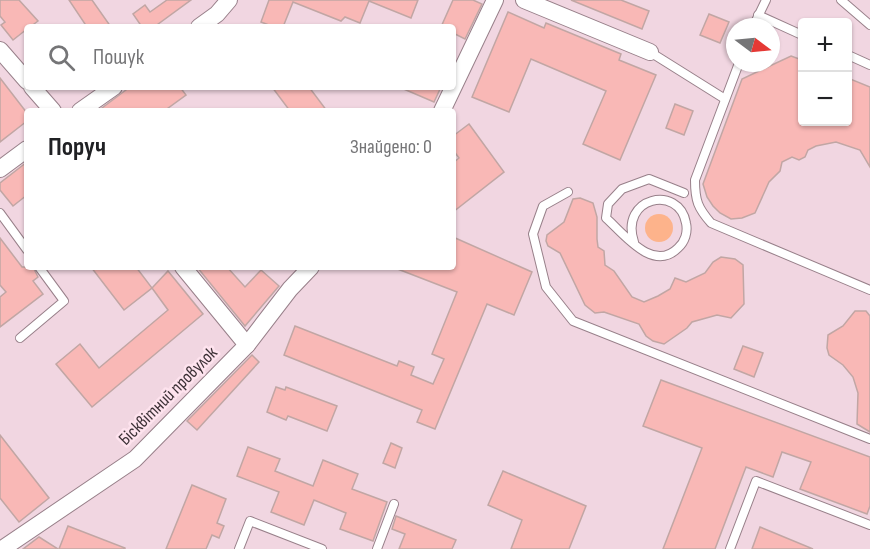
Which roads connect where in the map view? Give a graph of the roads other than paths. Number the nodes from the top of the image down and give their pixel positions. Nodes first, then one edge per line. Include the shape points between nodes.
1 (230, 0) edge
2 (495, 0) edge
3 (524, 0) edge
4 (766, 0) edge
5 (841, 0) edge
6 (758, 15) junction
7 (757, 18) edge
8 (202, 24) edge
9 (870, 25) edge
10 (798, 33) edge
11 (0, 50) edge
12 (650, 52) joint
13 (852, 57) edge
14 (870, 65) edge
15 (736, 72) edge
16 (24, 78) edge
17 (456, 82) edge
18 (35, 90) edge
19 (110, 90) edge
20 (452, 90) edge
21 (725, 99) junction
22 (50, 108) edge
23 (84, 108) edge
24 (443, 108) edge
25 (24, 151) edge
26 (0, 169) edge
27 (695, 189) junction
28 (568, 192) dead end
29 (684, 193) junction
30 (665, 200) junction
31 (0, 213) edge
32 (634, 242) junction
33 (24, 246) edge
34 (41, 270) edge
35 (185, 270) edge
36 (308, 270) edge
37 (870, 290) edge
38 (20, 338) dead end
39 (247, 345) junction
40 (870, 439) edge
41 (394, 504) dead end
42 (870, 525) edge
43 (2, 549) edge
44 (239, 549) edge
45 (322, 549) edge
46 (377, 549) edge
47 (730, 549) edge

1 - 8 street
2 - 17 street
3 - 12 street
4 - 6 lane
5 - 9 lane
6 - 7 lane
6 - 10 lane
11 - 16 street
12 - 21 lane
13 - 14 lane
15 - 21 lane
18 - 22 street
19 - 23 street
20 - 24 street
21 - 27 lane
25 - 26 street
27 - 29 lane
27 - 37 lane via 700,210 711,223
28 - 40 lane via 543,206 533,234 546,287 573,321
29 - 30 lane
29 - 32 lane via 649,179 622,189 608,204 606,218
30 - 32 lane via 639,207 631,224
30 - 32 lane via 685,217 682,244 676,251 658,256 648,255
31 - 33 lane
34 - 38 lane via 64,301
35 - 39 street
36 - 39 street, Бісквітний провулок
39 - 43 street, Бісквітний провулок via 135,459
41 - 46 lane
42 - 47 lane via 756,482
44 - 45 lane via 250,521

